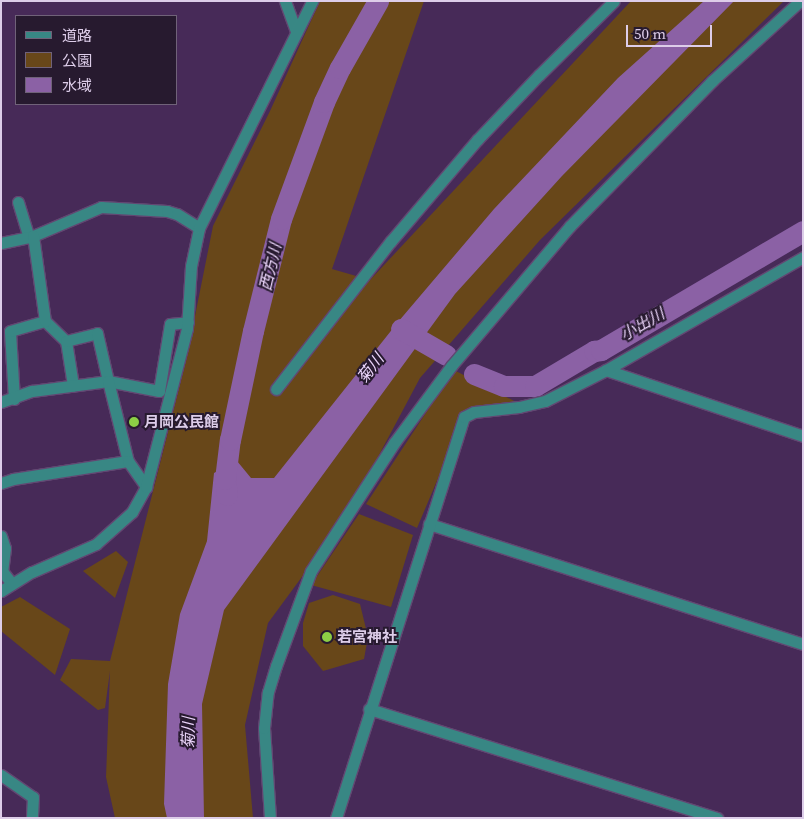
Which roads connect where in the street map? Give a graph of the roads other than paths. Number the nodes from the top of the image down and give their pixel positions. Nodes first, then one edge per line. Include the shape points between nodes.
1 (285, 1) edge
2 (312, 1) edge
3 (614, 1) edge
4 (800, 1) edge
5 (296, 32) junction
6 (18, 202) dead end
7 (199, 228) junction
8 (31, 236) junction
9 (1, 243) edge
10 (803, 257) edge
11 (44, 320) junction
12 (188, 322) junction
13 (66, 341) junction
14 (606, 370) junction
15 (108, 381) junction
16 (73, 385) junction
17 (276, 389) dead end
18 (14, 399) junction
19 (1, 402) edge
20 (803, 436) edge
21 (128, 461) junction
22 (1, 483) edge
23 (146, 487) junction
24 (428, 524) junction
25 (1, 536) edge
26 (12, 584) junction
27 (1, 591) edge
28 (803, 644) edge
29 (369, 709) junction
30 (1, 775) edge
31 (32, 818) edge
32 (270, 818) edge
33 (336, 818) edge
34 (717, 818) edge

1 - 5 street
2 - 5 street
3 - 17 street via 477,140 391,241
4 - 32 street via 712,81 570,226 452,365 378,467 311,571 268,692 264,728
5 - 7 street
6 - 8 street
7 - 8 street via 167,211 101,207
7 - 12 street via 191,266
8 - 9 street
8 - 11 street
10 - 14 street
11 - 13 street
11 - 18 street via 10,331
12 - 15 street via 170,324 158,391
12 - 23 street
13 - 15 street via 98,333
13 - 16 street
14 - 20 street
14 - 24 street via 545,401 474,412 464,417
15 - 16 street
15 - 21 street
16 - 18 street via 32,391
18 - 19 street
21 - 22 street via 14,478
21 - 23 street
23 - 26 street via 132,512 96,544
24 - 28 street
24 - 29 street
25 - 26 street via 5,548 2,571
26 - 27 street
29 - 33 street
29 - 34 street
30 - 31 street via 33,797

